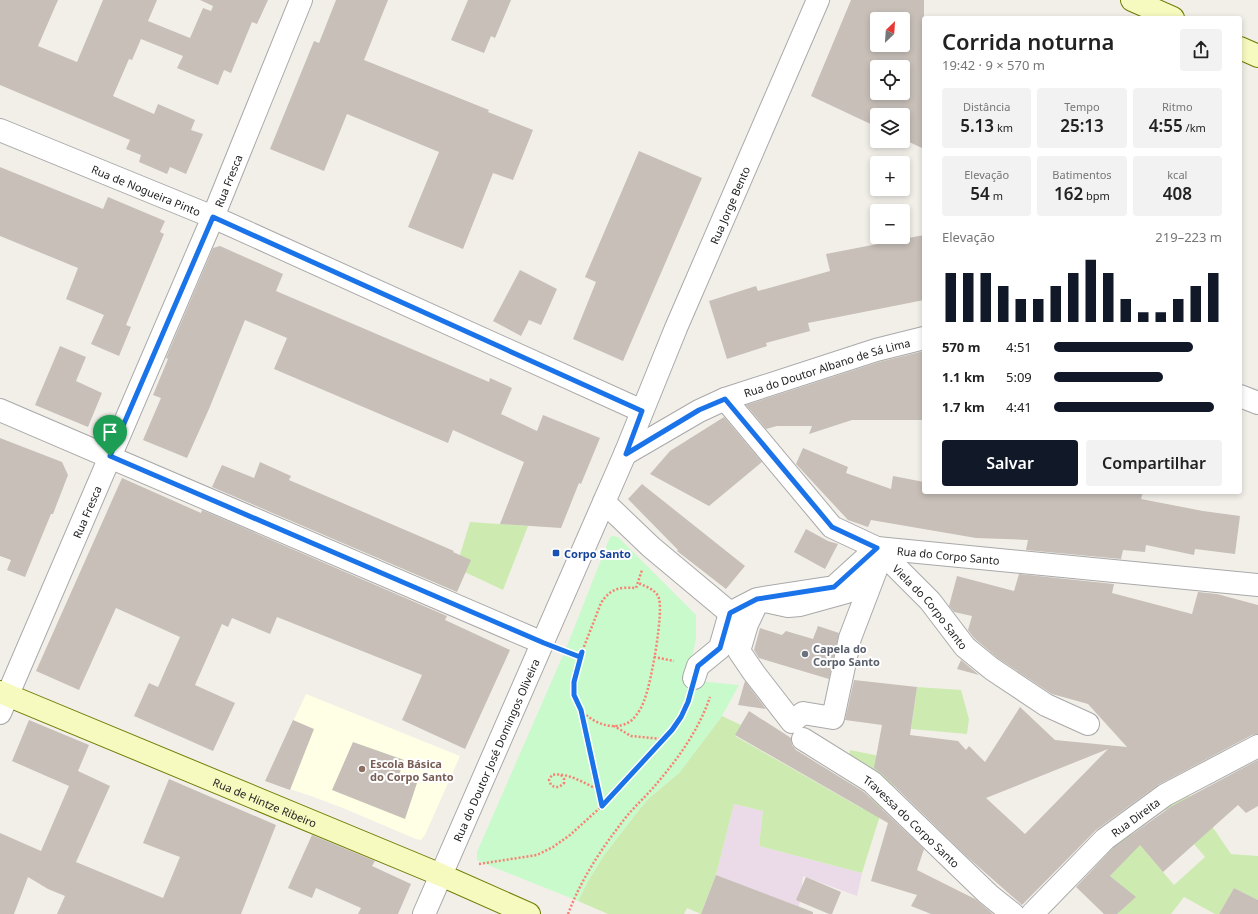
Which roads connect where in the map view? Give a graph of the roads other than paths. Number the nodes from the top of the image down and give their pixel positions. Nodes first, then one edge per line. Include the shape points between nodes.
1 (301, 0) edge
2 (818, 0) edge
3 (1132, 0) edge
4 (1168, 16) edge
5 (1242, 49) edge
6 (1258, 56) edge
7 (0, 130) edge
8 (213, 217) junction
9 (922, 338) edge
10 (1242, 397) edge
11 (725, 399) junction
12 (1258, 403) edge
13 (0, 410) edge
14 (642, 411) junction
15 (626, 454) junction
16 (110, 456) junction
17 (604, 502) junction
18 (877, 548) junction
19 (1258, 585) edge
20 (730, 613) junction
21 (544, 643) junction
22 (694, 678) road end
23 (3, 700) edge
24 (833, 718) joint
25 (1088, 724) dead end
26 (803, 739) dead end
27 (1258, 746) edge
28 (440, 875) junction
29 (424, 914) edge
30 (529, 914) edge
31 (1013, 914) edge
32 (1032, 914) edge

1 - 8 street, Rua Fresca
2 - 14 street, Rua Jorge Bento
3 - 4 street
5 - 6 street
7 - 8 street, Rua de Nogueira Pinto
8 - 14 street, Rua de Nogueira Pinto
8 - 16 street, Rua Fresca
9 - 11 street, Rua do Doutor Albano de Sá Lima via 876,350
10 - 12 street
11 - 15 street, Rua do Doutor Albano de Sá Lima via 699,410
11 - 18 street, Viela do Corpo Santo via 832,527
13 - 16 street
14 - 15 street
15 - 17 street, Rua do Doutor José Domingos Oliveira
16 - 21 street
16 - 23 street, Rua Fresca
17 - 20 street via 650,547
17 - 21 street, Rua do Doutor José Domingos Oliveira
18 - 19 street, Rua do Corpo Santo
18 - 20 street via 834,587 757,599
18 - 25 street, Viela do Corpo Santo via 930,601 965,647 992,669 1046,705
20 - 22 street via 720,648 698,666
21 - 28 street, Rua do Doutor José Domingos Oliveira
23 - 28 street, Rua de Hintze Ribeiro
24 - 24 street via 850,638 879,562 847,592 800,605 788,606 765,601 757,603 739,651 792,722 803,713
26 - 31 street, Travessa do Corpo Santo via 872,782 988,894
27 - 32 street, Rua Direita via 1165,795 1105,839
28 - 29 street, Rua do Doutor José Domingos Oliveira
28 - 30 street, Rua de Hintze Ribeiro

